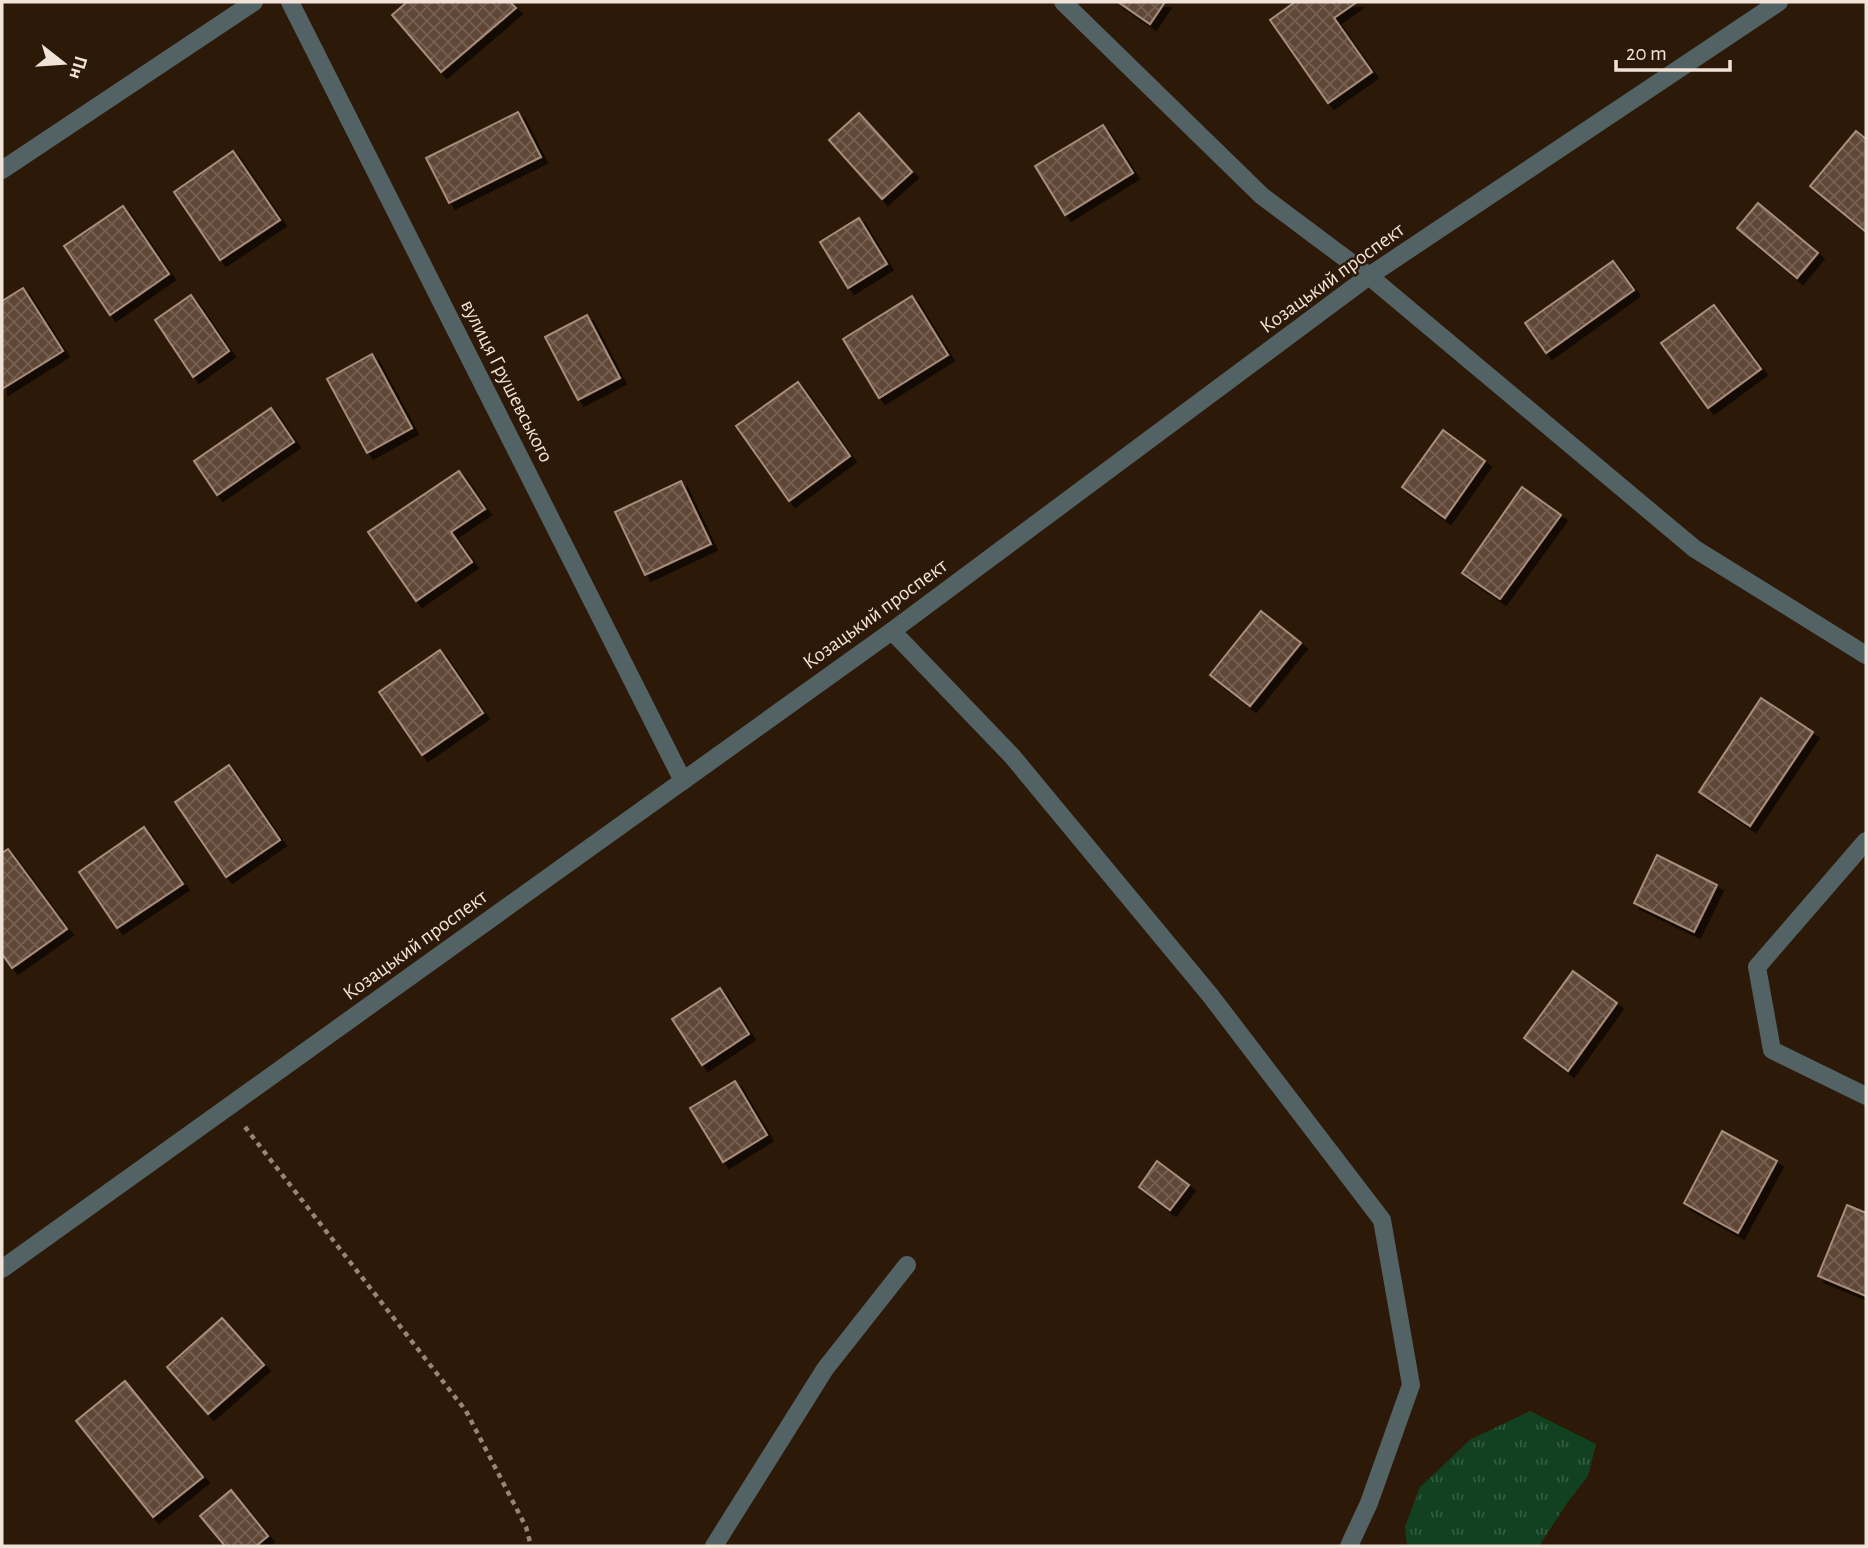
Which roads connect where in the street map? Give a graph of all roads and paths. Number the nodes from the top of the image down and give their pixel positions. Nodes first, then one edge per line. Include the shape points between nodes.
1 (254, 2) edge
2 (290, 2) edge
3 (1063, 2) edge
4 (1779, 2) edge
5 (2, 170) edge
6 (1369, 276) junction
7 (892, 631) junction
8 (1866, 655) edge
9 (683, 781) junction
10 (1866, 841) edge
11 (1866, 1096) edge
12 (228, 1106) junction
13 (907, 1265) dead end
14 (2, 1269) edge
15 (531, 1546) edge
16 (714, 1546) edge
17 (1349, 1546) edge

1 - 5 street
2 - 9 street, вулиця Грушевського
3 - 6 street via 1262,196
4 - 6 street, Козацький проспект
6 - 7 street, Козацький проспект
6 - 8 street via 1695,549
7 - 9 street, Козацький проспект
7 - 17 street via 1030,776 1210,995 1382,1220 1411,1385
9 - 12 street, Козацький проспект
10 - 11 street via 1757,967 1772,1050
12 - 14 street, Козацький проспект
12 - 15 path via 466,1411 526,1527
13 - 16 street via 825,1369

